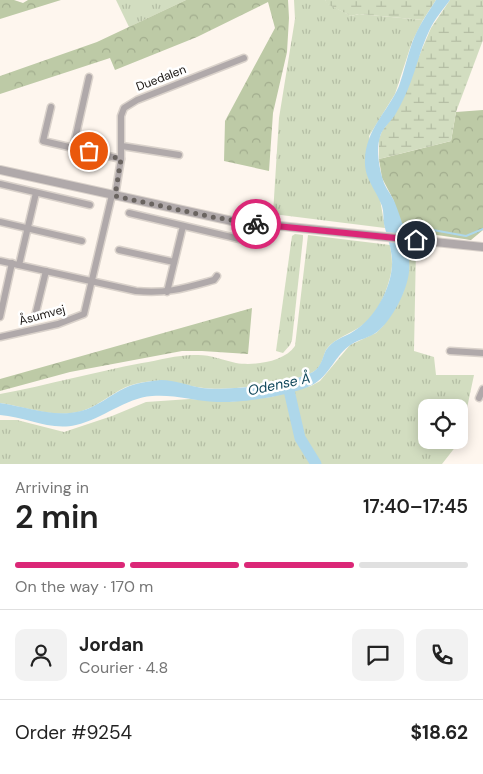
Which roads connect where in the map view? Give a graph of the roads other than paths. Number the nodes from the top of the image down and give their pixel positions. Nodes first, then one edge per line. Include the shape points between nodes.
1 (244, 58) dead end
2 (89, 77) dead end
3 (51, 107) dead end
4 (122, 146) junction
5 (73, 148) junction
6 (179, 155) dead end
7 (121, 159) junction
8 (0, 170) edge
9 (0, 184) edge
10 (36, 193) junction
11 (114, 196) junction
12 (90, 205) dead end
13 (128, 213) dead end
14 (0, 222) edge
15 (183, 226) junction
16 (28, 229) junction
17 (82, 241) dead end
18 (248, 241) dead end
19 (483, 247) edge
20 (119, 250) dead end
21 (0, 260) edge
22 (174, 262) junction
23 (16, 264) junction
24 (46, 271) junction
25 (217, 276) dead end
26 (92, 281) junction
27 (167, 292) junction
28 (35, 316) dead end
29 (0, 317) edge
30 (0, 337) edge
31 (450, 350) dead end
32 (483, 353) edge
33 (483, 389) edge
34 (479, 398) dead end

1 - 4 street, Duedalen via 127,105 121,116
2 - 5 street
3 - 5 street via 44,141
4 - 6 street
4 - 7 street, Duedalen
5 - 7 street
7 - 11 street, Duedalen
8 - 11 street
9 - 10 street
10 - 12 street
10 - 16 street, Åsumvej
11 - 19 street via 232,221
11 - 26 street, Åsumvej
13 - 15 street
14 - 16 street
15 - 18 street
15 - 22 street
16 - 17 street
16 - 23 street, Åsumvej
20 - 22 street
21 - 23 street
22 - 27 street
23 - 24 street
23 - 29 street, Åsumvej
24 - 26 street
24 - 28 street, Åsumvej
25 - 27 street via 214,280
26 - 27 street via 136,291
26 - 30 street, Åsumvej via 83,315
31 - 32 street
33 - 34 street

